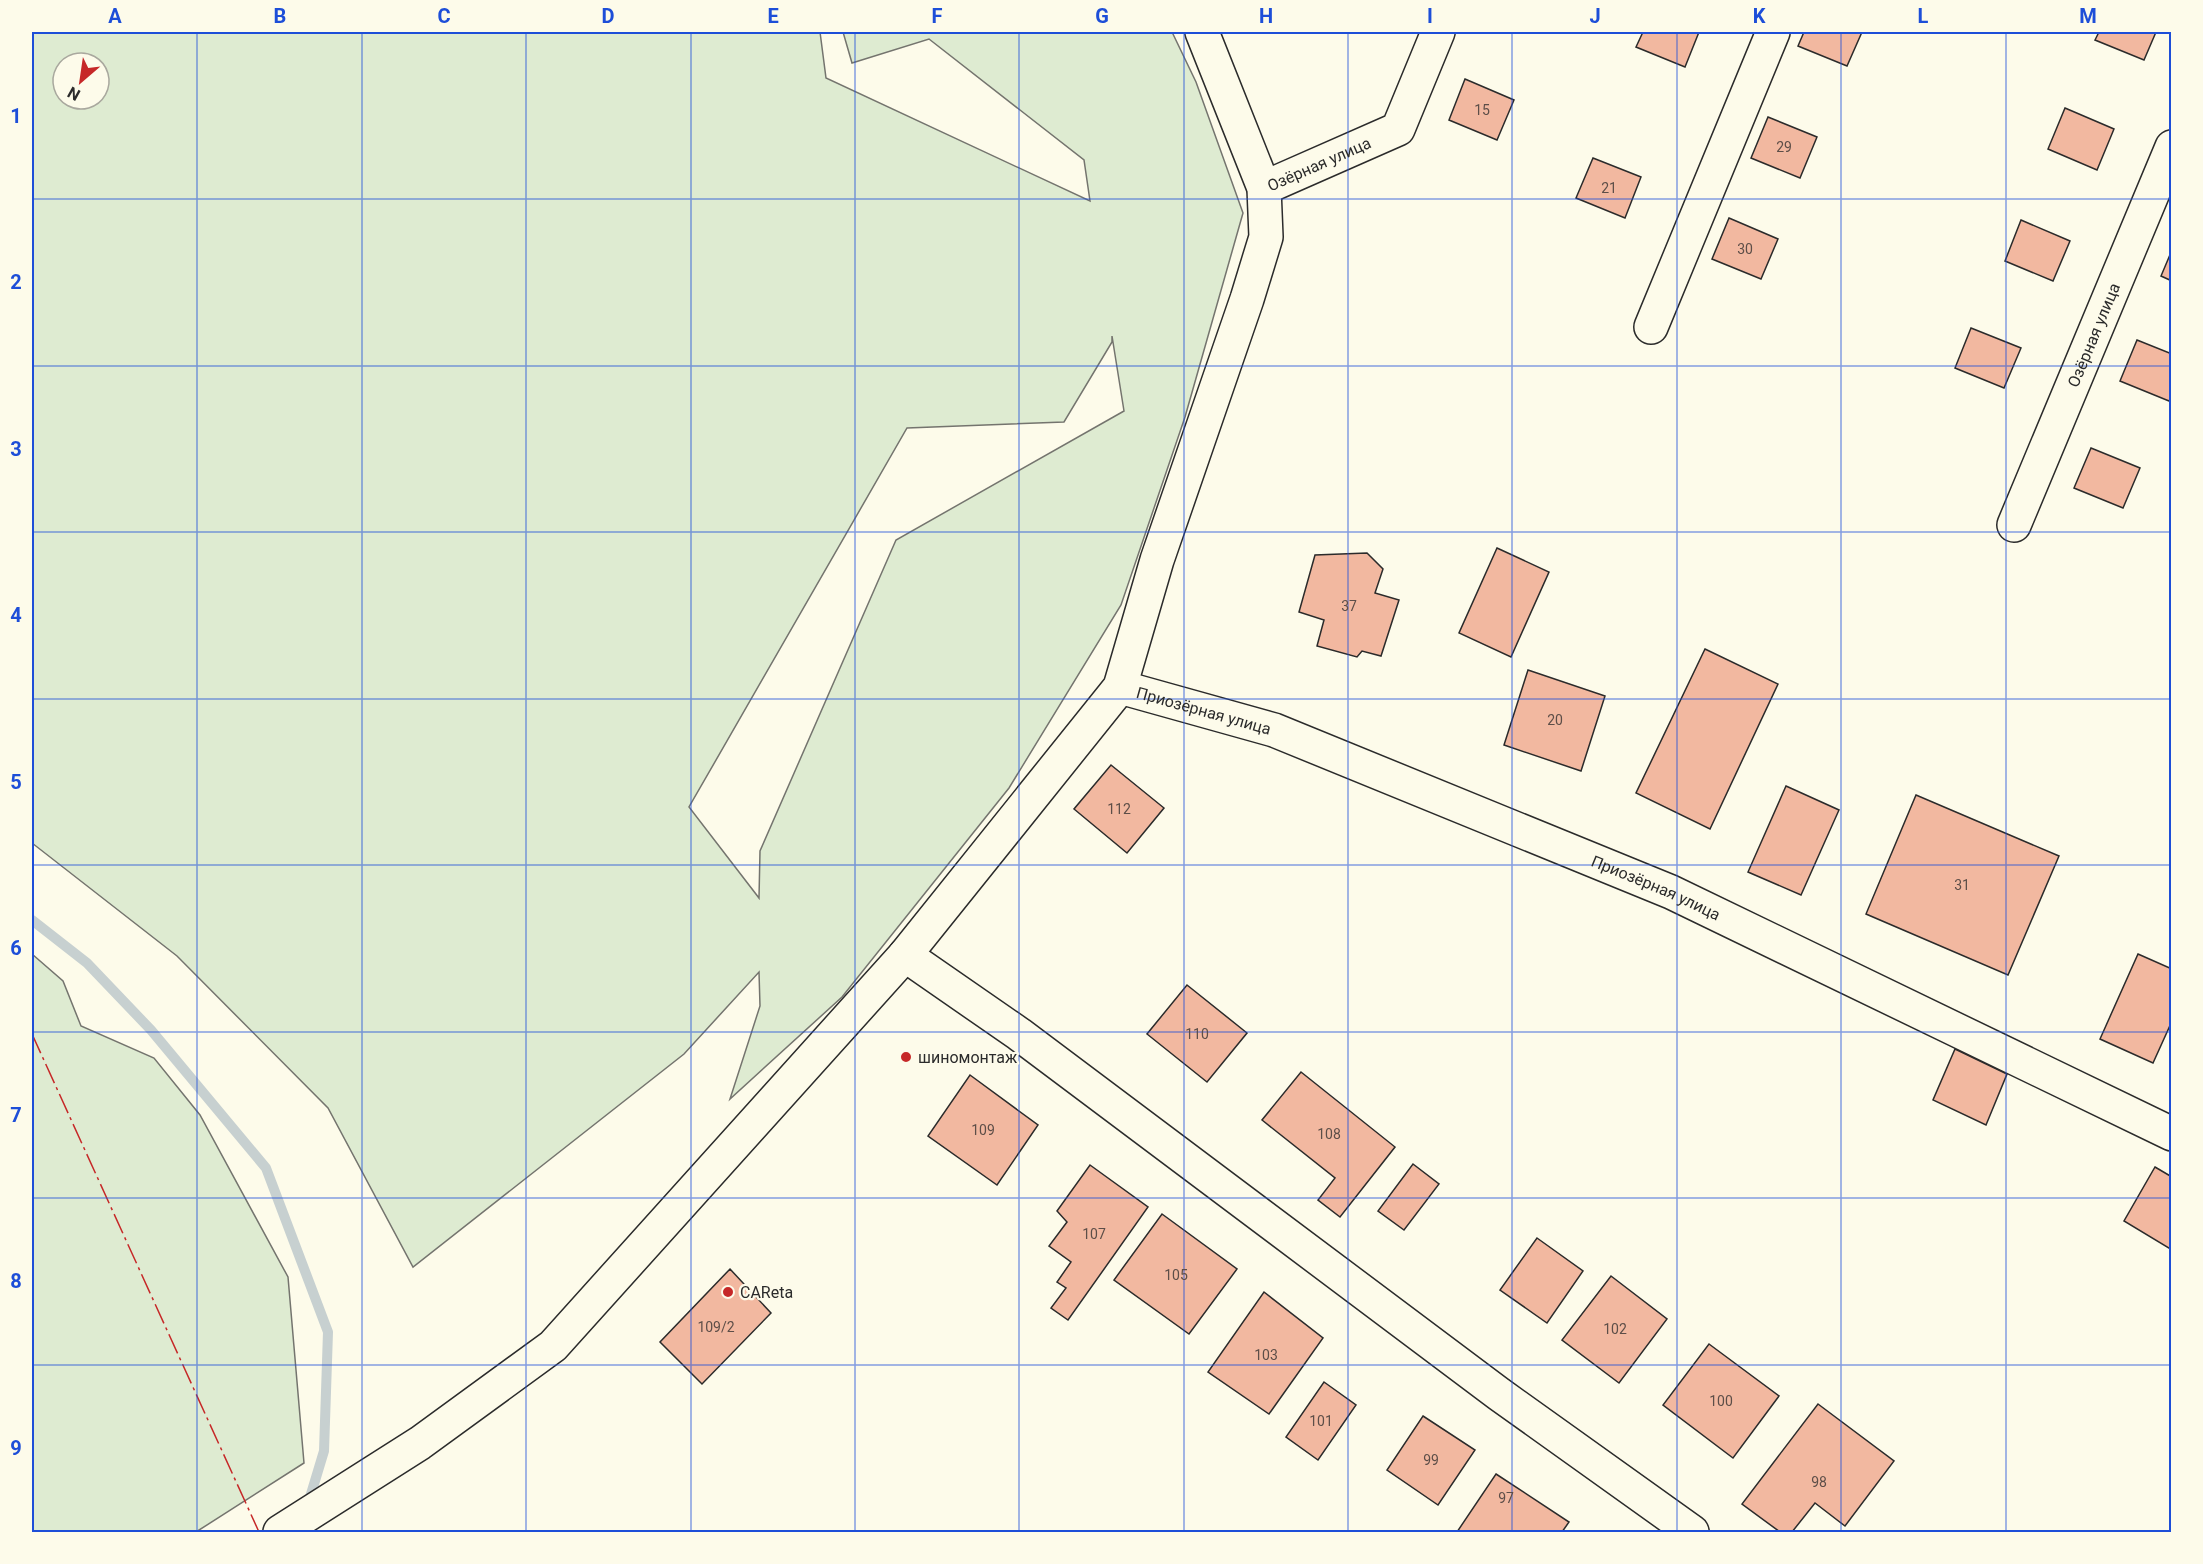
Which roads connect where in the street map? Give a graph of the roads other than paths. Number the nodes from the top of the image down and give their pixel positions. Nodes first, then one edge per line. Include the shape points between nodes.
1 (1202, 32) edge
2 (1438, 32) edge
3 (1773, 32) edge
4 (2172, 147) edge
5 (1264, 188) junction
6 (1652, 327) dead end
7 (2014, 525) dead end
8 (1120, 687) junction
9 (905, 955) junction
10 (2172, 1134) edge
11 (280, 1533) edge
12 (1692, 1533) edge

1 - 5 street, Озёрная улица
2 - 5 street, Озёрная улица via 1398,129
3 - 6 street
4 - 7 street, Озёрная улица
5 - 8 street via 1266,237 1157,560
8 - 9 street
8 - 10 street, Приозёрная улица via 1274,730 1671,892
9 - 11 street via 553,1346 420,1443
9 - 12 street via 1019,1034 1499,1394

